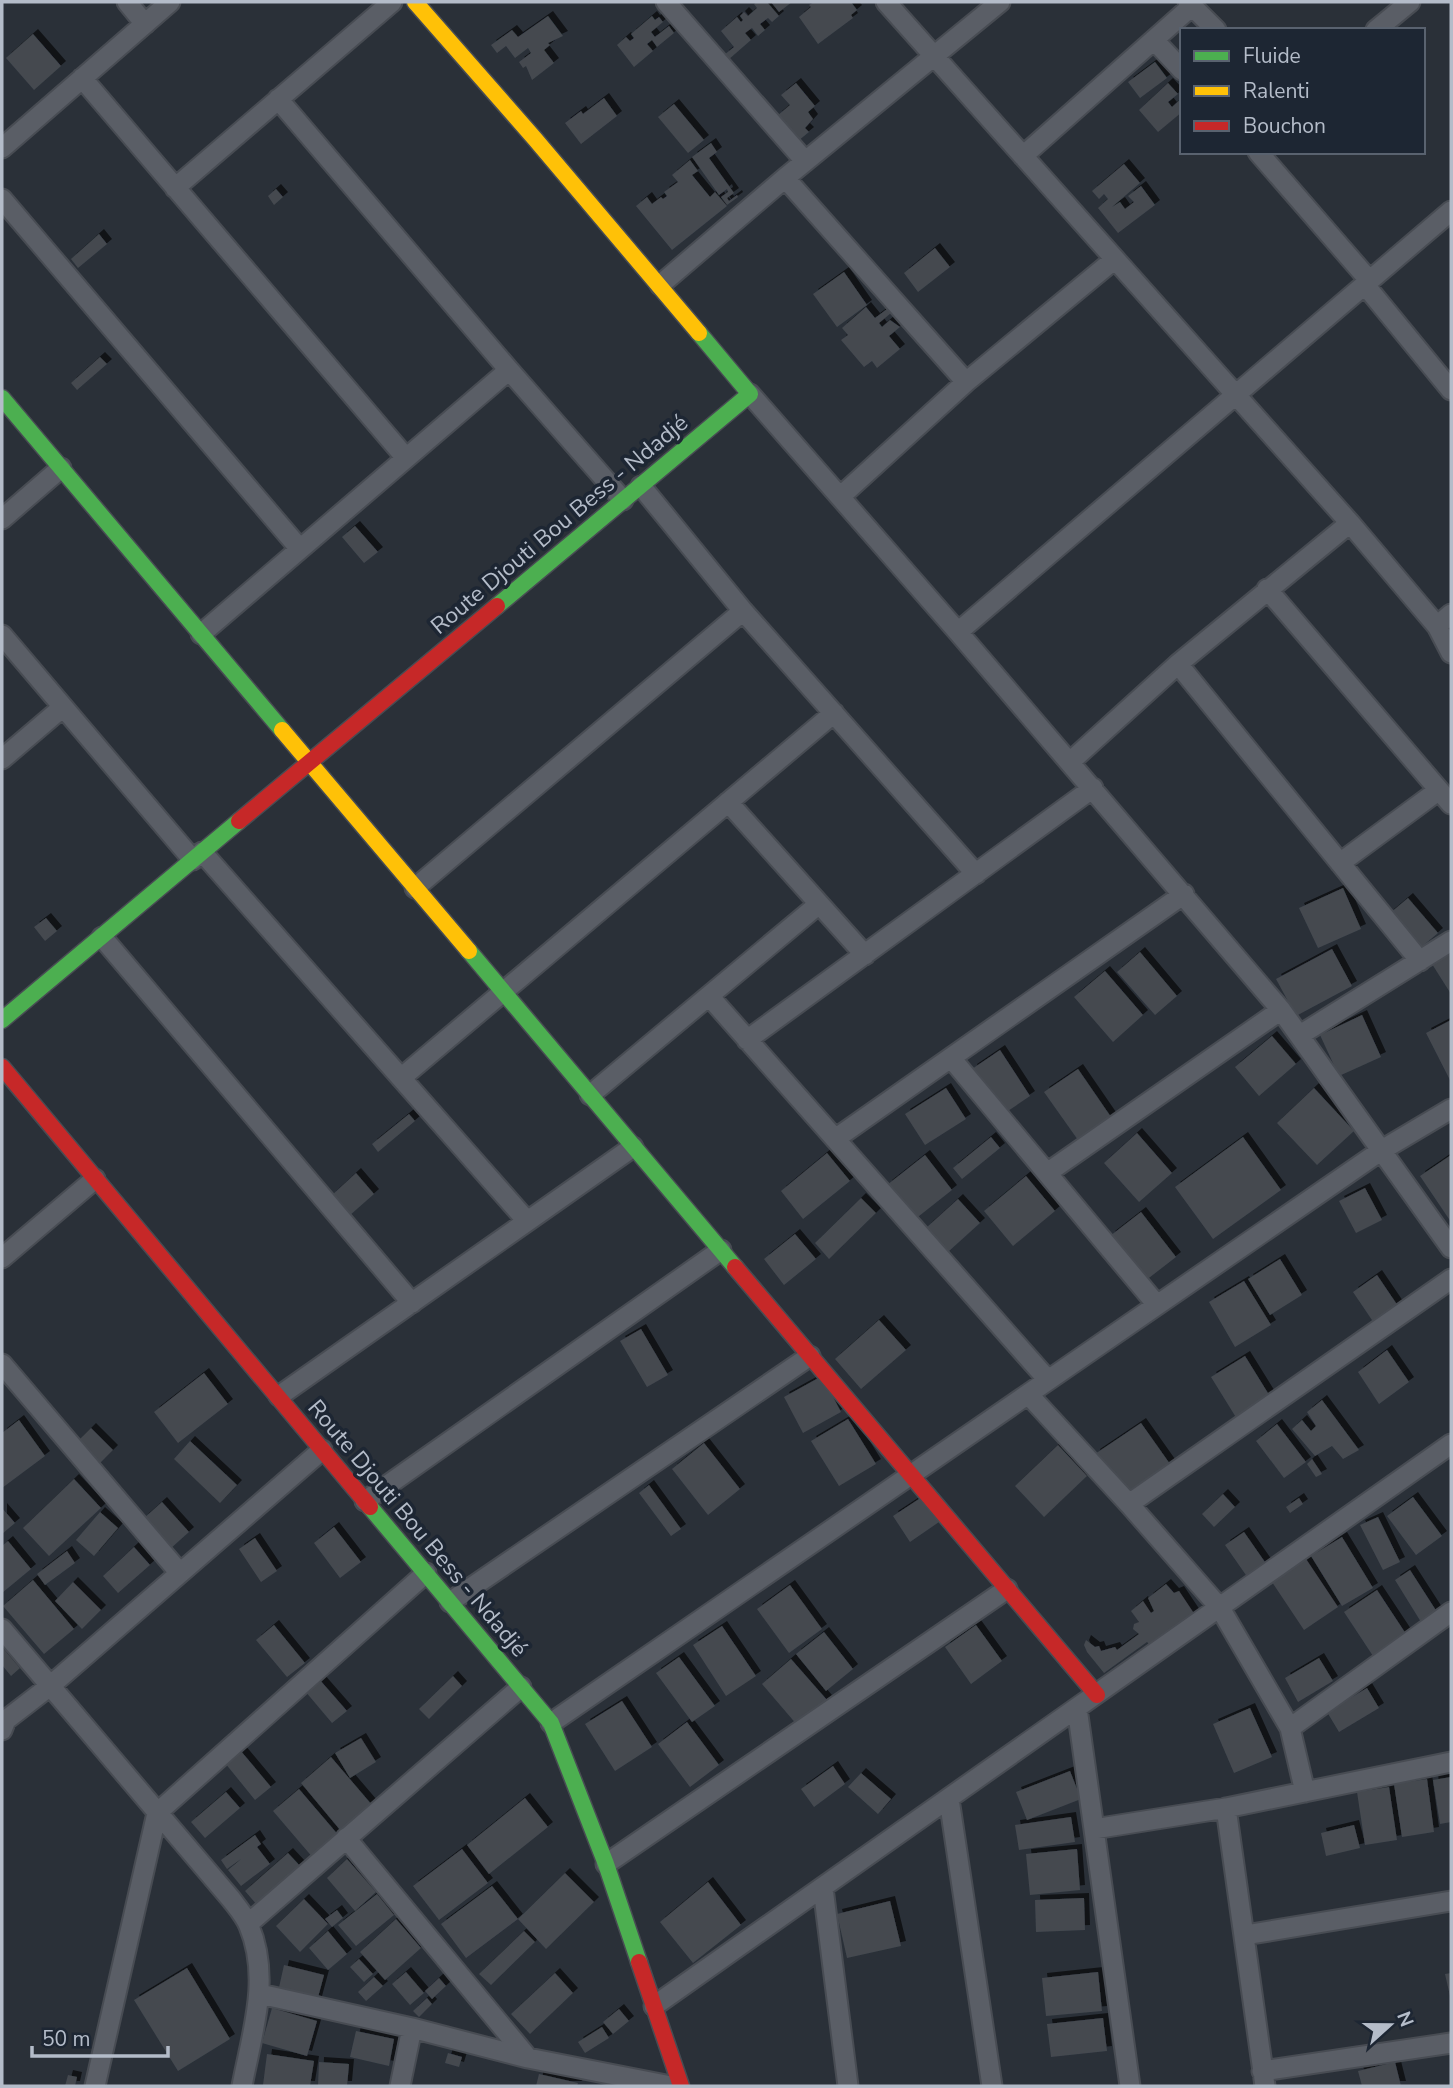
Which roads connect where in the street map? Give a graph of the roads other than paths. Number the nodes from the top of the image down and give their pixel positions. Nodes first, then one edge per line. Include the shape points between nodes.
1 (127, 2) edge
2 (170, 2) edge
3 (392, 2) edge
4 (415, 2) edge
5 (666, 2) edge
6 (886, 2) edge
7 (1000, 2) edge
8 (1407, 3) edge
9 (1190, 4) edge
10 (145, 23) junction
11 (1214, 28) edge
12 (1378, 28) edge
13 (1154, 40) junction
14 (933, 55) junction
15 (1180, 68) edge
16 (82, 78) junction
17 (278, 99) junction
18 (2, 148) edge
19 (1260, 154) edge
20 (1023, 156) junction
21 (805, 161) junction
22 (785, 178) junction
23 (176, 188) junction
24 (2, 199) edge
25 (1451, 211) edge
26 (1115, 259) junction
27 (1367, 283) junction
28 (660, 285) junction
29 (509, 370) junction
30 (966, 382) junction
31 (1451, 390) edge
32 (750, 394) junction
33 (1236, 394) junction
34 (2, 398) edge
35 (406, 458) junction
36 (61, 468) junction
37 (641, 486) junction
38 (841, 496) junction
39 (623, 499) junction
40 (2, 519) edge
41 (1350, 523) junction
42 (300, 549) junction
43 (1268, 589) junction
44 (743, 611) junction
45 (1444, 620) edge
46 (958, 632) junction
47 (201, 634) junction
48 (2, 635) edge
49 (1451, 653) edge
50 (1178, 664) junction
51 (63, 708) junction
52 (834, 713) junction
53 (2, 759) edge
54 (309, 762) junction
55 (1070, 762) junction
56 (1093, 788) junction
57 (1445, 797) edge
58 (728, 802) junction
59 (198, 856) junction
60 (1340, 863) junction
61 (976, 874) junction
62 (415, 888) junction
63 (1184, 894) junction
64 (820, 904) junction
65 (102, 937) junction
66 (1451, 941) edge
67 (865, 955) junction
68 (1420, 961) junction
69 (503, 991) junction
70 (709, 996) junction
71 (1281, 1010) junction
72 (2, 1020) edge
73 (1300, 1035) junction
74 (747, 1040) junction
75 (951, 1058) junction
76 (2, 1067) edge
77 (401, 1078) junction
78 (590, 1095) junction
79 (1451, 1109) edge
80 (835, 1139) junction
81 (634, 1147) junction
82 (1382, 1150) junction
83 (1047, 1173) junction
84 (95, 1179) junction
85 (527, 1221) junction
86 (1451, 1248) edge
87 (721, 1250) junction
88 (2, 1258) edge
89 (1451, 1279) edge
90 (412, 1303) junction
91 (1157, 1305) junction
92 (810, 1356) junction
93 (2, 1364) edge
94 (1048, 1380) junction
95 (1028, 1394) junction
96 (279, 1396) junction
97 (1451, 1444) edge
98 (323, 1450) junction
99 (911, 1475) junction
100 (365, 1501) junction
101 (1129, 1504) junction
102 (179, 1572) junction
103 (426, 1573) junction
104 (1007, 1589) junction
105 (450, 1602) junction
106 (1220, 1608) junction
107 (1451, 1612) edge
108 (2, 1629) edge
109 (50, 1686) junction
110 (521, 1687) junction
111 (1097, 1695) junction
112 (1077, 1708) junction
113 (551, 1723) junction
114 (1290, 1728) junction
115 (2, 1730) edge
116 (1451, 1762) edge
117 (1305, 1792) junction
118 (949, 1799) junction
119 (1226, 1808) junction
120 (157, 1813) junction
121 (1094, 1829) junction
122 (346, 1838) junction
123 (606, 1864) junction
124 (823, 1888) junction
125 (1451, 1901) edge
126 (248, 1924) junction
127 (1245, 1935) junction
128 (260, 1994) junction
129 (654, 2006) junction
130 (412, 2028) junction
131 (1451, 2043) edge
132 (528, 2058) junction
133 (1264, 2078) edge
134 (95, 2086) edge
135 (242, 2086) edge
136 (400, 2086) edge
137 (671, 2086) edge
138 (681, 2086) edge
139 (848, 2086) edge
140 (992, 2086) edge
141 (1130, 2086) edge

1 - 10 street
2 - 10 street
3 - 17 street
4 - 28 main road
5 - 21 street
6 - 14 street
7 - 14 street
8 - 12 street
9 - 11 street
9 - 13 street
10 - 16 street
13 - 15 street
13 - 20 street
14 - 20 street
14 - 21 street
16 - 18 street
16 - 23 street
17 - 23 street
17 - 29 street
19 - 27 street
20 - 26 street
21 - 22 street
22 - 28 street
22 - 30 street
23 - 35 street
24 - 42 street
25 - 27 street
26 - 30 street
26 - 33 street
27 - 31 street
27 - 33 street
28 - 32 main road
29 - 35 street
29 - 39 street
30 - 38 street
32 - 37 main road, Route Djouti Bou Bess - Ndadjé
32 - 38 street
33 - 41 street
33 - 46 street
34 - 36 main road
35 - 42 street
36 - 40 street
36 - 47 main road
37 - 39 main road, Route Djouti Bou Bess - Ndadjé
37 - 44 street
38 - 46 street
39 - 54 main road, Route Djouti Bou Bess - Ndadjé
41 - 43 street
41 - 45 street
42 - 47 street
43 - 50 street
43 - 57 street
44 - 52 street
44 - 62 street
45 - 49 street
46 - 55 street
47 - 54 main road
48 - 51 street
50 - 55 street
50 - 60 street
51 - 53 street
51 - 59 street
52 - 58 street
52 - 61 street
54 - 59 main road, Route Djouti Bou Bess - Ndadjé
54 - 62 main road
55 - 56 street
56 - 61 street
56 - 63 street
57 - 60 street
58 - 64 street
58 - 69 street
59 - 65 main road, Route Djouti Bou Bess - Ndadjé
59 - 77 street
60 - 68 street
61 - 67 street
62 - 69 main road
63 - 71 street
63 - 75 street
64 - 67 street
64 - 70 street
65 - 72 main road, Route Djouti Bou Bess - Ndadjé
65 - 90 street
66 - 68 street
67 - 74 street
68 - 73 street
69 - 77 street
69 - 78 main road
70 - 74 street
70 - 78 street
71 - 73 street
71 - 83 street
73 - 82 street
74 - 80 street
75 - 80 street
75 - 83 street
76 - 84 main road, Route Djouti Bou Bess - Ndadjé
77 - 85 street
78 - 81 main road
79 - 82 street
80 - 94 street
81 - 85 street
81 - 87 main road
82 - 86 street
82 - 91 street
83 - 91 street
84 - 88 street
84 - 96 main road, Route Djouti Bou Bess - Ndadjé
85 - 90 street
87 - 92 main road
87 - 100 street
89 - 101 street
90 - 96 street
91 - 94 street
92 - 99 main road
92 - 105 street
93 - 102 street
94 - 95 street
95 - 99 street
95 - 101 street
96 - 98 main road, Route Djouti Bou Bess - Ndadjé
97 - 106 street
98 - 100 main road, Route Djouti Bou Bess - Ndadjé
98 - 102 street
99 - 104 main road
99 - 113 street
100 - 103 main road, Route Djouti Bou Bess - Ndadjé
101 - 106 street
102 - 109 street
103 - 105 main road, Route Djouti Bou Bess - Ndadjé
103 - 120 street
104 - 111 main road
104 - 123 street
105 - 110 main road, Route Djouti Bou Bess - Ndadjé
106 - 111 street
106 - 114 street
107 - 114 street
108 - 109 street
109 - 115 street via 6,1720
109 - 120 street
110 - 113 main road, Route Djouti Bou Bess - Ndadjé
110 - 122 street
111 - 112 street
112 - 118 street
112 - 121 street
113 - 123 main road, Route Djouti Bou Bess - Ndadjé
114 - 117 street
116 - 117 street
117 - 119 street
118 - 124 street
118 - 140 street
119 - 121 street
119 - 127 street
120 - 126 street
120 - 134 street
121 - 141 street
122 - 126 street
122 - 132 street
123 - 129 main road, Route Djouti Bou Bess - Ndadjé
124 - 129 street
124 - 139 street
125 - 127 street
126 - 128 street via 259,1957
127 - 133 street
128 - 130 street
128 - 135 street
129 - 138 main road, Route Djouti Bou Bess - Ndadjé
130 - 132 street
130 - 136 street
131 - 133 street
132 - 137 street

